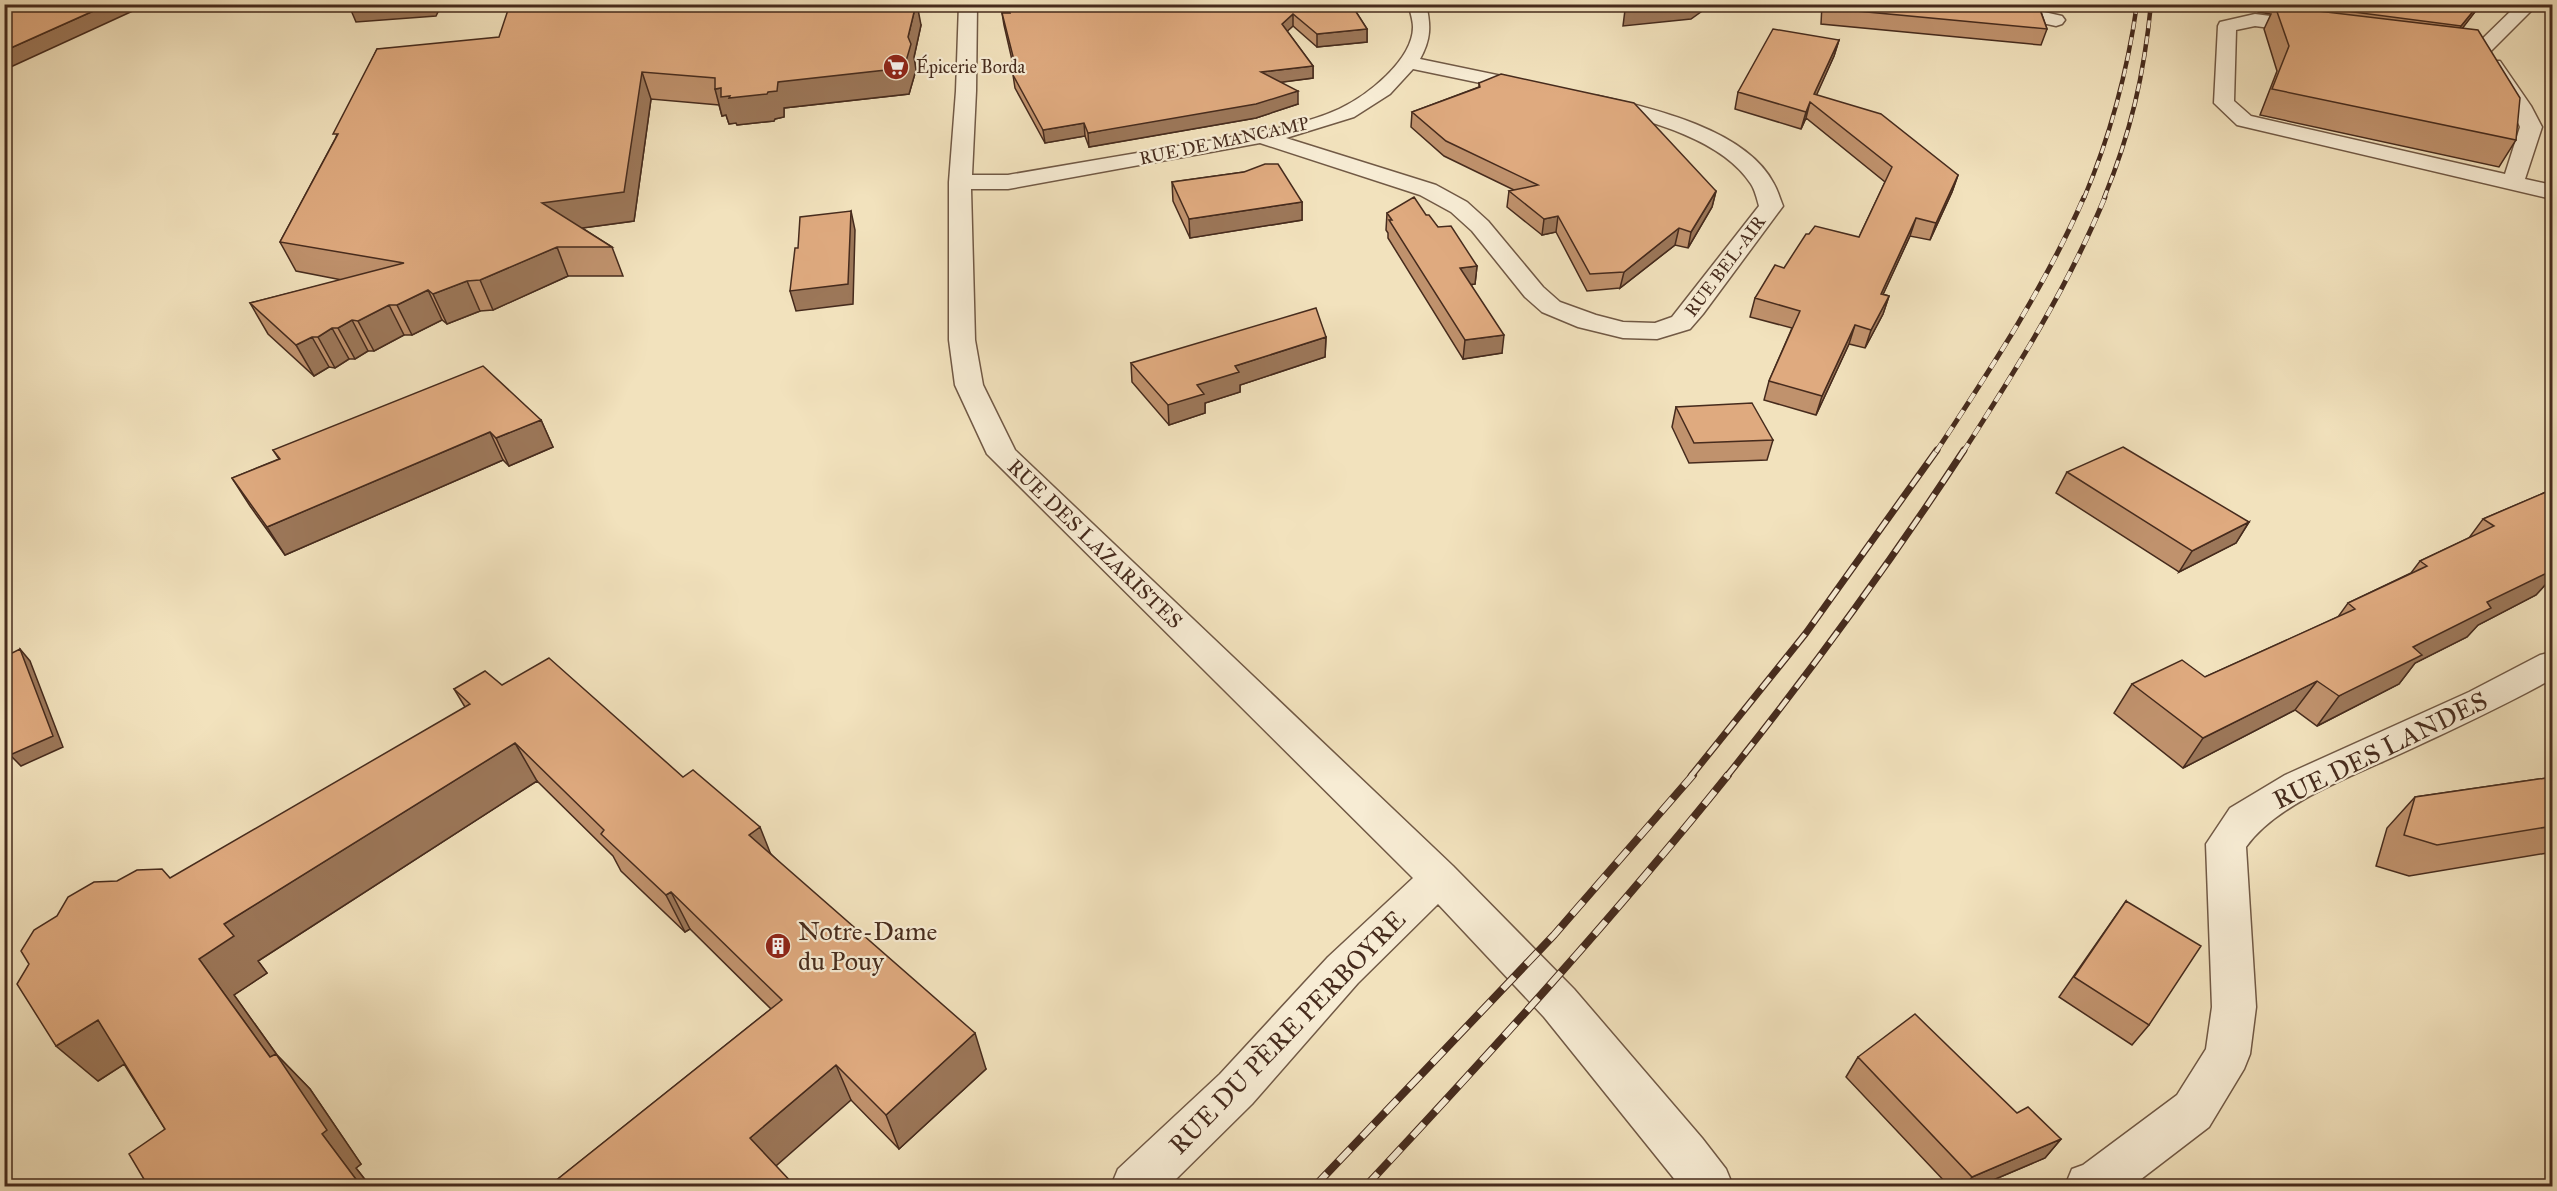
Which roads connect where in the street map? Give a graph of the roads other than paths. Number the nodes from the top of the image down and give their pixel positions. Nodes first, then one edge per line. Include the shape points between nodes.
1 (968, 4) edge
2 (1417, 4) edge
3 (1980, 4) edge
4 (2531, 8) edge
5 (2056, 20) dead end
6 (2335, 30) edge
7 (2425, 42) edge
8 (2482, 49) junction
9 (1409, 62) junction
10 (1558, 94) edge
11 (1582, 98) edge
12 (1262, 137) junction
13 (960, 182) junction
14 (2513, 183) junction
15 (2553, 192) edge
16 (2553, 664) edge
17 (1439, 878) junction
18 (1135, 1186) edge
19 (1708, 1186) edge
20 (2089, 1186) edge

1 - 13 street, RUE DES LAZARISTES
2 - 9 street, RUE DE MANCAMP via 1422,27
3 - 5 street
4 - 8 street
6 - 14 street via 2255,20 2227,26 2224,103 2244,121
7 - 8 street
8 - 14 street via 2531,127
9 - 10 street
9 - 12 street, RUE DE MANCAMP via 1383,90 1347,113
11 - 12 street, RUE BEL-AIR via 1672,122 1741,159 1769,193 1771,206 1681,324 1656,331 1623,330 1551,307 1459,207 1428,190
12 - 13 street, RUE DE MANCAMP via 1008,182
13 - 17 street, RUE DES LAZARISTES via 962,340 969,385 1002,454
14 - 15 street
16 - 20 street, RUE DES LANDES via 2482,702 2298,785 2244,819 2226,844 2234,1007 2228,1054 2193,1111
17 - 18 street, RUE DU PÈRE PERBOYRE via 1343,970 1236,1089
17 - 19 street, RUE DES LAZARISTES via 1558,1003

